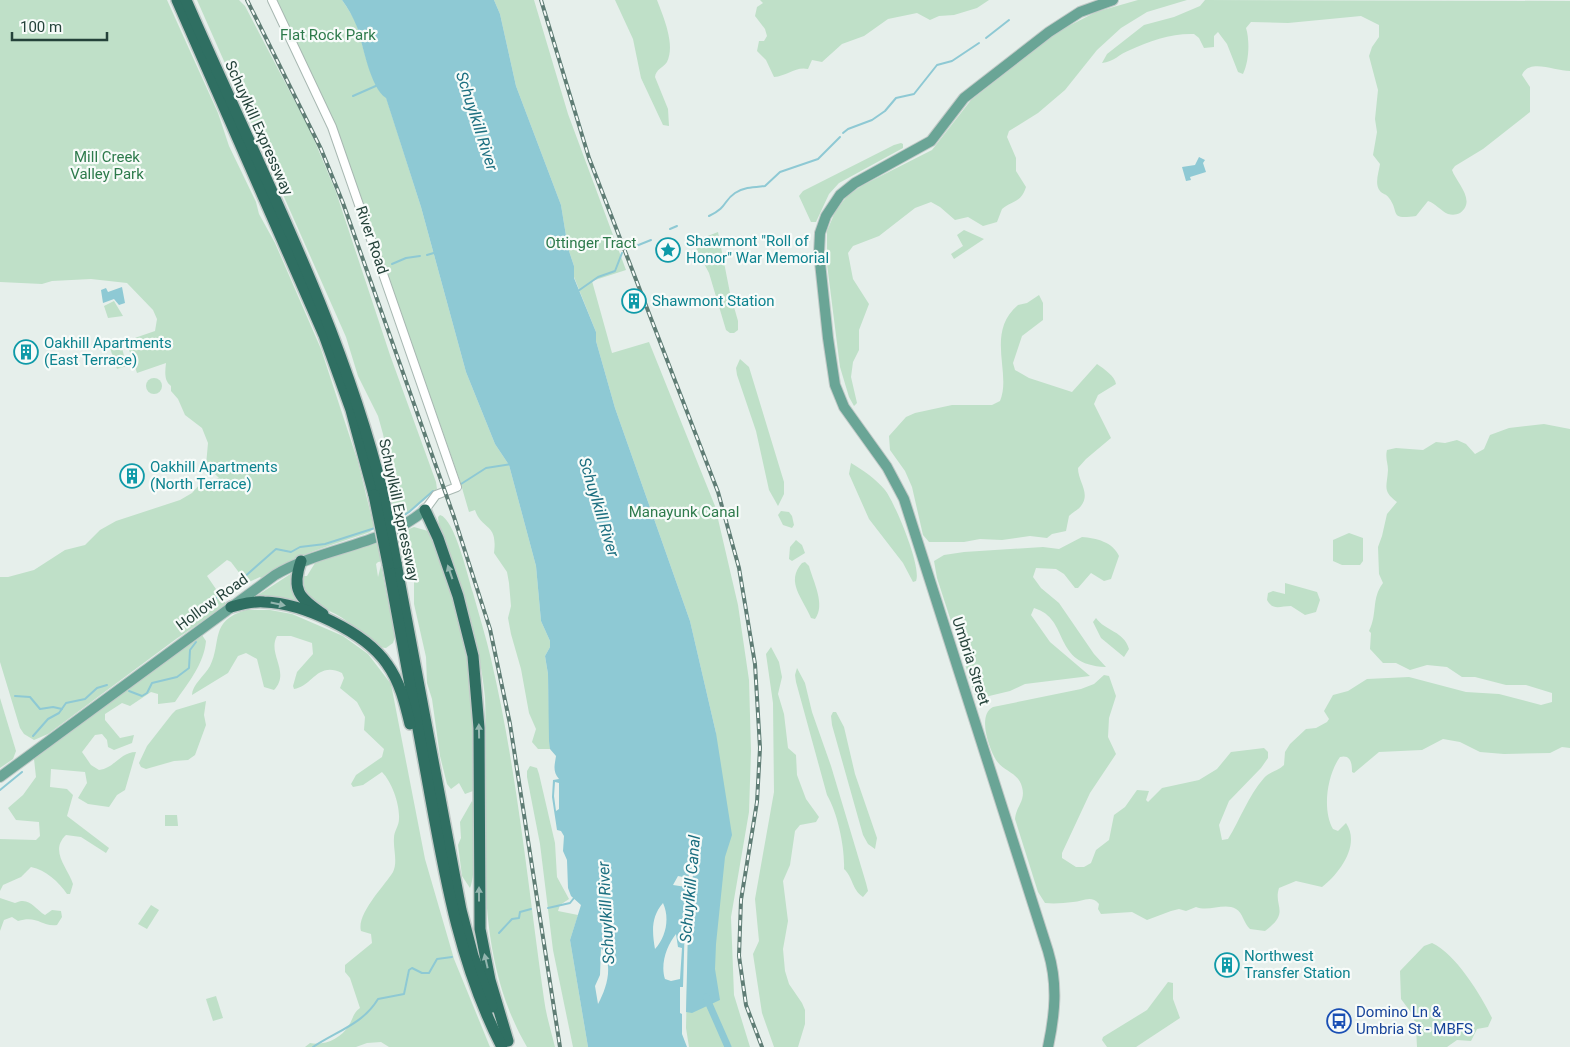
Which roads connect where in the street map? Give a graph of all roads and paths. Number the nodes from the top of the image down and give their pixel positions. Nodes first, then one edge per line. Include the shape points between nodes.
1 (177, 0) edge
2 (186, 0) edge
3 (272, 0) edge
4 (1113, 0) edge
5 (457, 487) joint
6 (378, 495) junction
7 (425, 510) junction
8 (301, 561) junction
9 (392, 564) junction
10 (231, 608) junction
11 (338, 624) junction
12 (0, 776) edge
13 (432, 809) junction
14 (507, 1045) edge
15 (1048, 1047) edge

1 - 6 highway, Schuylkill Expressway via 324,335
2 - 6 highway, Schuylkill Expressway via 334,338 364,426
3 - 5 street, River Road via 332,127
4 - 15 main road, Umbria Street via 1087,8 1060,23 974,90 955,108 931,141 855,183 832,205 820,233 819,253 830,360 838,392 849,415 891,472 904,499 1048,951 1055,1001
5 - 7 street, Hollow Road via 436,495
6 - 9 highway, Schuylkill Expressway, bridge
7 - 8 main road, Hollow Road via 400,527
14 -> 7 highway via 480,929 479,728 473,656 452,578
8 - 10 main road, Hollow Road
8 - 11 highway via 296,581 300,595
9 - 13 highway, Schuylkill Expressway
9 - 14 highway, Schuylkill Expressway via 461,910 480,978
10 -> 11 highway via 254,602 276,603
10 - 12 main road, Hollow Road
11 - 13 highway via 377,651 397,680
13 - 14 highway, Schuylkill Expressway via 463,952 480,1000

